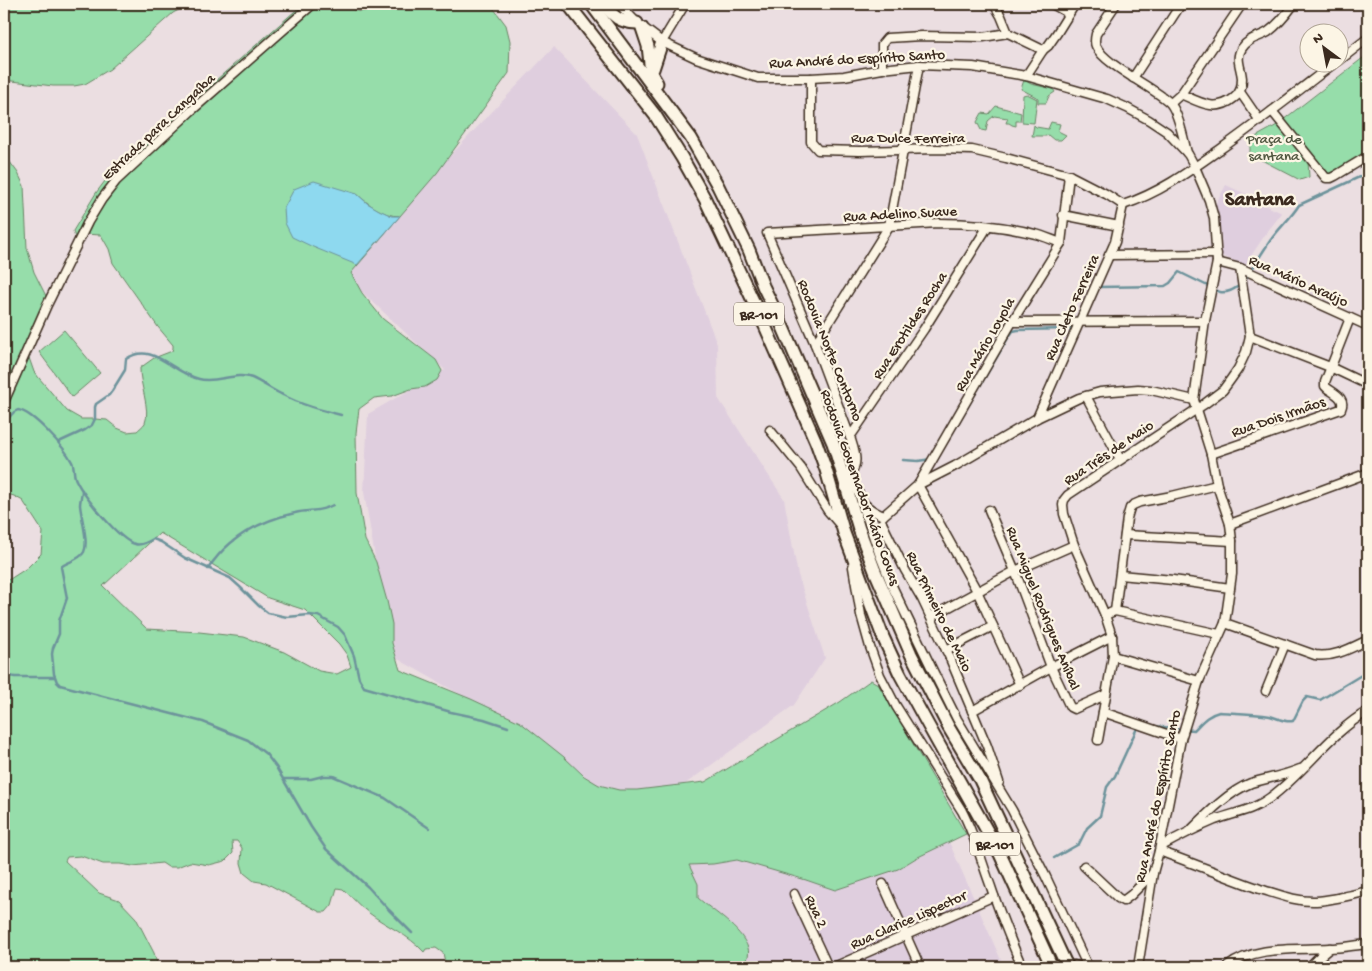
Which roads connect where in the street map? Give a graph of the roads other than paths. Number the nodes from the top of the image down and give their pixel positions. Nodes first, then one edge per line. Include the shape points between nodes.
1 (314, 4) edge
2 (560, 4) edge
3 (568, 4) edge
4 (591, 4) edge
5 (603, 4) edge
6 (619, 4) edge
7 (685, 4) edge
8 (994, 4) edge
9 (1052, 4) edge
10 (1075, 4) edge
11 (1116, 4) edge
12 (1181, 4) edge
13 (1242, 4) edge
14 (1294, 4) edge
15 (1068, 13) junction
16 (639, 26) junction
17 (1008, 33) junction
18 (1368, 38) edge
19 (662, 42) junction
20 (1043, 50) junction
21 (605, 51) junction
22 (1350, 52) edge
23 (920, 65) junction
24 (882, 69) junction
25 (1323, 72) edge
26 (651, 73) junction
27 (1026, 76) junction
28 (811, 78) junction
29 (1133, 78) junction
30 (1240, 92) junction
31 (1181, 94) junction
32 (664, 102) junction
33 (1171, 103) junction
34 (1272, 112) junction
35 (1260, 121) junction
36 (904, 151) junction
37 (1188, 154) junction
38 (1368, 156) edge
39 (1196, 167) junction
40 (1069, 175) junction
41 (1123, 205) junction
42 (1063, 215) junction
43 (890, 226) junction
44 (988, 226) junction
45 (1119, 226) junction
46 (768, 233) joint
47 (1060, 243) junction
48 (1109, 255) junction
49 (1217, 258) junction
50 (1240, 268) junction
51 (1350, 318) junction
52 (1080, 321) junction
53 (1012, 322) junction
54 (1206, 322) junction
55 (1368, 324) edge
56 (1250, 336) junction
57 (815, 344) junction
58 (1330, 367) junction
59 (1368, 385) edge
60 (1086, 396) junction
61 (1194, 400) junction
62 (4, 402) edge
63 (1197, 408) junction
64 (1037, 418) junction
65 (770, 430) dead end
66 (850, 437) junction
67 (1211, 454) junction
68 (1120, 459) junction
69 (840, 464) junction
70 (1368, 473) edge
71 (849, 479) junction
72 (918, 485) junction
73 (1217, 485) junction
74 (859, 494) junction
75 (989, 510) dead end
76 (882, 519) junction
77 (1230, 524) junction
78 (843, 529) junction
79 (1125, 535) junction
80 (1232, 542) junction
81 (1074, 545) junction
82 (850, 548) junction
83 (879, 554) junction
84 (1015, 571) junction
85 (1120, 575) junction
86 (1230, 588) junction
87 (977, 591) junction
88 (1115, 611) junction
89 (1105, 615) junction
90 (931, 617) junction
91 (1225, 623) junction
92 (993, 626) junction
93 (1219, 634) junction
94 (1112, 636) junction
95 (1368, 640) edge
96 (1285, 644) junction
97 (946, 650) junction
98 (1113, 656) junction
99 (1051, 668) junction
100 (1198, 681) junction
101 (1020, 685) junction
102 (1266, 691) dead end
103 (1105, 695) junction
104 (1368, 711) edge
105 (972, 712) junction
106 (1103, 712) junction
107 (1181, 739) junction
108 (1098, 740) dead end
109 (1304, 768) junction
110 (1277, 777) junction
111 (1281, 788) junction
112 (1005, 798) junction
113 (1210, 812) junction
114 (1216, 820) junction
115 (1187, 833) junction
116 (1160, 849) junction
117 (1084, 866) dead end
118 (1153, 873) junction
119 (883, 884) dead end
120 (1368, 891) edge
121 (794, 894) dead end
122 (994, 896) junction
123 (905, 935) junction
124 (1368, 944) edge
125 (1330, 948) junction
126 (1016, 953) junction
127 (1067, 965) edge
128 (828, 967) edge
129 (834, 967) edge
130 (920, 967) edge
131 (1015, 967) edge
132 (1022, 967) edge
133 (1052, 967) edge
134 (1082, 967) edge
135 (1088, 967) edge
136 (1138, 967) edge
137 (1227, 967) edge
138 (1309, 967) edge

1 - 62 street, Estrada para Cangaíba via 116,181 88,222
2 - 21 highway via 589,42
3 - 21 highway, Rodovia Governador Mário Covas / BR-101
4 - 32 highway, Rodovia Governador Mário Covas / BR-101
5 - 16 highway via 620,20
6 - 16 street, Rua André do Espírito Santo
7 - 19 street
8 - 17 street
9 - 15 street
10 - 15 street
11 - 29 street via 1096,34 1096,48
12 - 29 street
13 - 31 street
14 - 30 street via 1283,19 1254,37 1240,52
15 - 20 street
16 - 19 street, Rua André do Espírito Santo
16 - 26 highway via 648,46
17 - 20 street
17 - 24 street via 983,37 887,38 882,44
18 - 22 street
19 - 26 highway
19 - 28 street, Rua André do Espírito Santo via 696,58 758,78
20 - 27 street
21 - 78 highway, Rodovia Governador Mário Covas / BR-101 via 655,115 705,199 816,442
23 - 24 street, Rua André do Espírito Santo
23 - 27 street, Rua André do Espírito Santo via 973,67
23 - 36 street
24 - 28 street, Rua André do Espírito Santo
25 - 34 street
26 - 32 highway
27 - 37 street, Rua André do Espírito Santo via 1107,99 1127,108 1166,132
28 - 36 street, Rua Dulce Ferreira via 810,142 815,148
29 - 33 street
30 - 31 street via 1219,106
30 - 35 street
31 - 33 street
32 - 69 highway, Rodovia Governador Mário Covas / BR-101 via 691,138 726,202
33 - 37 street
34 - 35 street
34 - 38 street via 1326,178 1336,176
35 - 39 street
36 - 40 street, Rua Dulce Ferreira via 972,150
36 - 43 street
37 - 39 street, Rua André do Espírito Santo
39 - 41 street via 1139,200
39 - 49 street, Rua André do Espírito Santo via 1214,218
40 - 41 street, Rua Dulce Ferreira
40 - 42 street, Rua Mário Loyola
41 - 45 street, Rua Cleto Ferreira
42 - 45 street
42 - 47 street, Rua Mário Loyola
43 - 44 street, Rua Adelino Suave via 938,223
43 - 46 street, Rua Adelino Suave
43 - 57 street
44 - 47 street, Rua Adelino Suave via 1037,234
44 - 66 street, Rua Erotildes Rocha
45 - 48 street, Rua Cleto Ferreira
46 - 57 street, Rodovia Norte Contorno
47 - 53 street, Rua Mário Loyola
48 - 49 street, Rua Mário Araújo
48 - 52 street, Rua Cleto Ferreira
49 - 50 street, Rua Mário Araújo
49 - 54 street, Rua André do Espírito Santo
50 - 51 street, Rua Mário Araújo
50 - 56 street
51 - 55 street, Rua Mário Araújo
51 - 58 street, Rua Dois Irmãos
52 - 53 street
52 - 54 street
52 - 64 street, Rua Cleto Ferreira
53 - 72 street, Rua Mário Loyola
54 - 61 street, Rua André do Espírito Santo
56 - 58 street
56 - 63 street, Rua Três de Maio via 1232,379 1223,390
57 - 66 street, Rodovia Norte Contorno
58 - 59 street
58 - 67 street, Rua Dois Irmãos via 1325,386 1342,399 1341,408
60 - 61 street via 1138,389
60 - 64 street
60 - 68 street
61 - 63 street, Rua André do Espírito Santo
63 - 67 street, Rua André do Espírito Santo
63 - 68 street, Rua Três de Maio
64 - 72 street
65 - 78 street
66 - 71 street, Rodovia Norte Contorno via 856,462
67 - 73 street, Rua André do Espírito Santo
68 - 81 street, Rua Três de Maio via 1064,500 1064,514
69 - 71 street
69 - 127 highway, Rodovia Governador Mário Covas / BR-101 via 859,529 911,654 980,780
70 - 77 street
71 - 74 street
72 - 76 street
72 - 87 street
73 - 77 street, Rua André do Espírito Santo
73 - 79 street via 1134,505 1128,513
74 - 76 street via 866,506
74 - 83 street
75 - 84 street, Rua Miguel Rodrigues Aníbal
76 - 83 street
76 - 90 street, Rua Primeiro de Maio
77 - 80 street, Rua André do Espírito Santo
78 - 82 highway, Rodovia Governador Mário Covas / BR-101
79 - 80 street
79 - 85 street
80 - 86 street, Rua André do Espírito Santo
81 - 84 street
81 - 89 street, Rua Três de Maio
82 - 122 street, Rodovia Governador Mário Covas via 860,615 875,661 891,698 962,811
82 - 133 highway, Rodovia Governador Mário Covas / BR-101 via 900,674 1000,854
83 - 112 street via 945,696
84 - 87 street
84 - 99 street, Rua Miguel Rodrigues Aníbal
85 - 86 street
85 - 88 street
86 - 91 street, Rua André do Espírito Santo
87 - 90 street
87 - 92 street
88 - 89 street
88 - 93 street
89 - 94 street, Rua Três de Maio
90 - 97 street, Rua Primeiro de Maio
91 - 93 street, Rua André do Espírito Santo
91 - 96 street
92 - 97 street
92 - 101 street
93 - 100 street, Rua André do Espírito Santo
94 - 98 street, Rua Três de Maio
94 - 99 street
95 - 96 street via 1337,654 1324,656
96 - 102 street
97 - 105 street, Rua Primeiro de Maio
98 - 100 street
98 - 103 street, Rua Três de Maio
99 - 101 street
99 - 103 street, Rua Miguel Rodrigues Aníbal via 1072,709
100 - 107 street, Rua André do Espírito Santo
101 - 105 street
103 - 106 street, Rua Três de Maio
104 - 109 street
105 - 112 street, Rua Primeiro de Maio
106 - 107 street
106 - 108 street, Rua Três de Maio
107 - 116 street, Rua André do Espírito Santo
109 - 110 street
109 - 111 street
110 - 111 street
110 - 113 street via 1250,784
111 - 114 street via 1248,810
112 - 135 street
113 - 114 street
113 - 115 street
114 - 115 street
115 - 116 street
116 - 118 street, Rua André do Espírito Santo
116 - 120 street via 1228,878 1299,900 1325,900
117 - 118 street via 1123,901
118 - 136 street, Rua André do Espírito Santo
119 - 123 street
121 - 128 street, Rua 2
122 - 123 street, Rua Clarice Lispector
122 - 126 street, Rodovia Governador Mário Covas
123 - 129 street, Rua Clarice Lispector
123 - 130 street
124 - 125 street
125 - 137 street via 1261,952
125 - 138 street
126 - 131 street
126 - 132 street, Rodovia Governador Mário Covas
127 - 134 street

